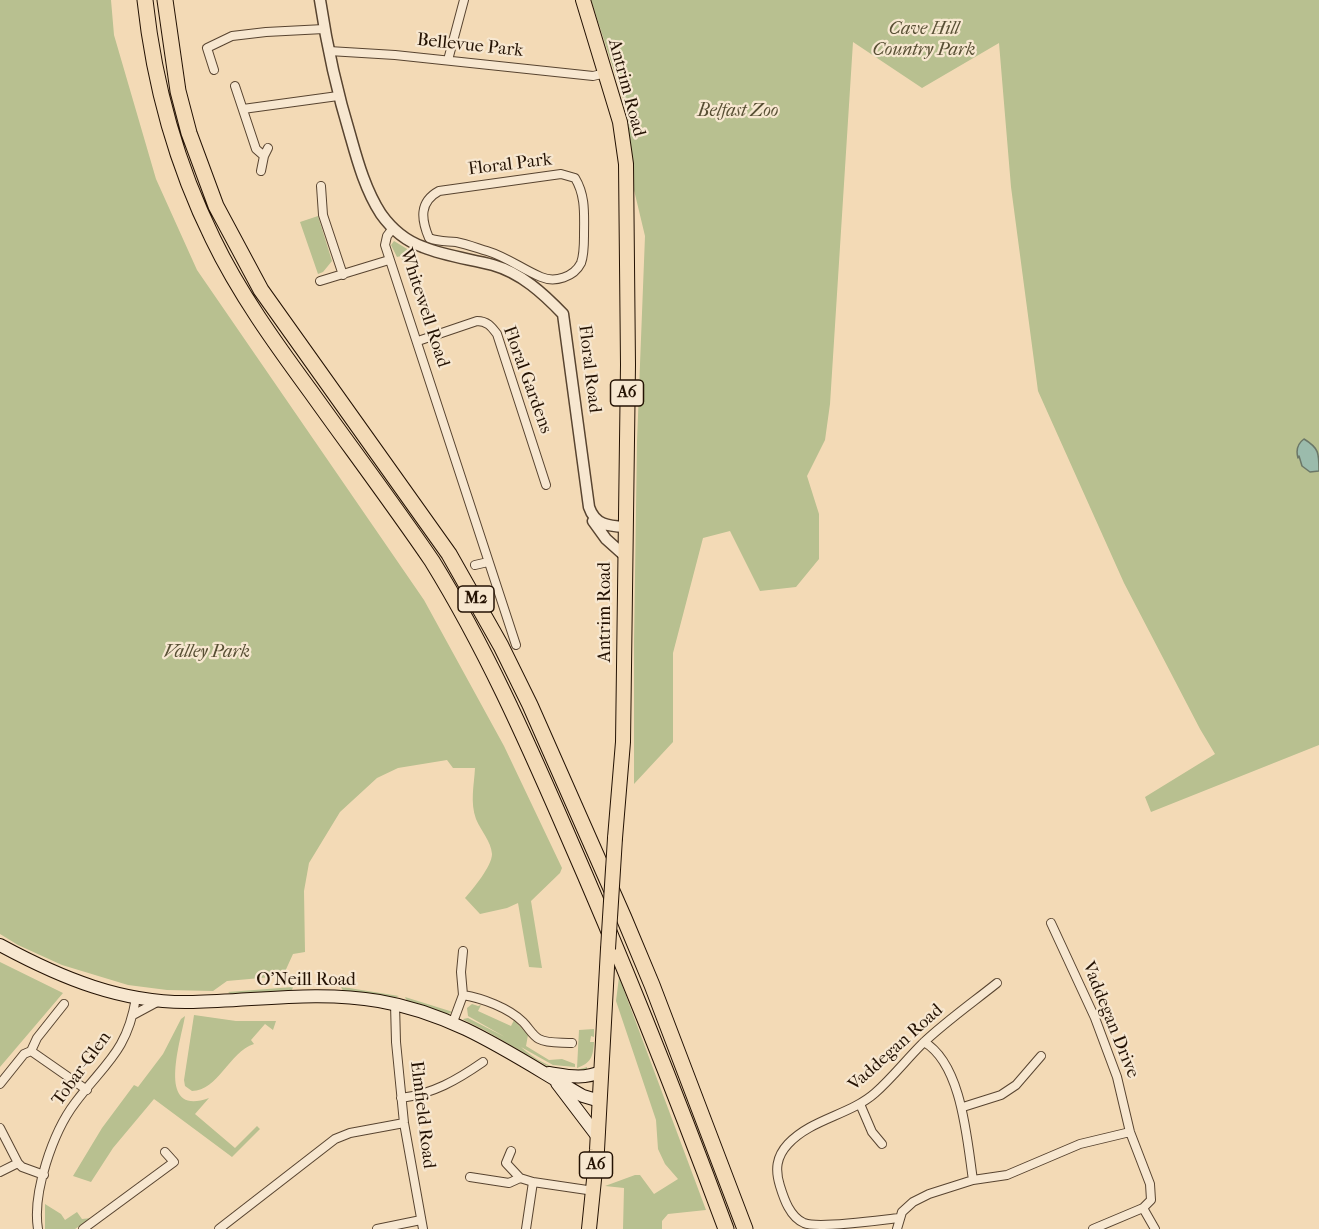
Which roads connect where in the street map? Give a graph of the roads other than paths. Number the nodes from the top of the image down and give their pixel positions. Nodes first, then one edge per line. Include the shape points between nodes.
1 (145, 0) edge
2 (165, 0) edge
3 (320, 0) edge
4 (464, 0) edge
5 (583, 0) edge
6 (324, 29) junction
7 (329, 51) junction
8 (448, 60) junction
9 (213, 70) dead end
10 (606, 74) junction
11 (235, 86) dead end
12 (338, 96) junction
13 (243, 109) junction
14 (261, 171) dead end
15 (321, 186) dead end
16 (393, 228) junction
17 (468, 245) junction
18 (465, 259) junction
19 (390, 260) junction
20 (343, 274) junction
21 (320, 282) dead end
22 (417, 341) junction
23 (546, 485) dead end
24 (592, 516) junction
25 (624, 527) junction
26 (625, 556) junction
27 (488, 562) junction
28 (475, 565) dead end
29 (516, 645) dead end
30 (1051, 923) dead end
31 (0, 945) edge
32 (463, 951) dead end
33 (997, 983) dead end
34 (463, 995) junction
35 (136, 998) junction
36 (159, 1001) junction
37 (64, 1004) dead end
38 (395, 1004) junction
39 (133, 1015) junction
40 (453, 1022) junction
41 (924, 1042) junction
42 (572, 1043) dead end
43 (31, 1051) junction
44 (1041, 1056) dead end
45 (483, 1062) dead end
46 (542, 1071) junction
47 (602, 1071) junction
48 (555, 1080) junction
49 (0, 1084) edge
50 (87, 1090) junction
51 (401, 1098) junction
52 (600, 1101) junction
53 (860, 1104) junction
54 (963, 1107) junction
55 (404, 1123) junction
56 (0, 1128) edge
57 (1130, 1132) junction
58 (598, 1137) junction
59 (882, 1144) dead end
60 (511, 1151) dead end
61 (165, 1152) dead end
62 (18, 1163) junction
63 (0, 1172) edge
64 (44, 1174) junction
65 (470, 1177) dead end
66 (520, 1178) junction
67 (973, 1180) junction
68 (533, 1182) junction
69 (594, 1191) junction
70 (1143, 1208) junction
71 (899, 1218) junction
72 (422, 1225) edge
73 (38, 1229) edge
74 (83, 1229) edge
75 (219, 1229) edge
76 (377, 1229) edge
77 (526, 1229) edge
78 (589, 1229) edge
79 (726, 1229) edge
80 (745, 1229) edge
81 (897, 1229) edge
82 (1093, 1229) edge
83 (1155, 1229) edge

1 - 79 highway, M2 via 149,39 169,123 183,171 214,241 259,318 432,561 486,656 520,724 626,969
2 - 80 highway, M2 via 178,91 216,206 261,290 449,554 501,646 647,974
3 - 6 street, Whitewell Road
4 - 8 street
5 - 10 main road, Antrim Road / A6
6 - 7 street, Whitewell Road
6 - 9 street via 232,36 207,48
7 - 8 street, Bellevue Park
7 - 12 street, Whitewell Road
8 - 10 street, Bellevue Park via 593,76
10 - 25 main road, Antrim Road / A6 via 620,122 626,164
11 - 13 street
12 - 13 street
12 - 16 street, Whitewell Road via 370,193
13 - 14 street via 256,149 266,152
15 - 20 street via 322,215
16 - 18 street, Floral Road via 419,246
16 - 19 street, Whitewell Road via 385,244
17 - 17 street, Floral Park via 429,238 423,225 429,196 439,191 561,174 575,178 581,188 584,245 580,264 569,276 552,280 541,277 506,258
17 - 18 street
18 - 24 street, Floral Road via 517,275 565,316
19 - 20 street
19 - 22 street, Whitewell Road
20 - 21 street
22 - 23 street, Floral Gardens via 477,321 491,326 497,334
22 - 27 street, Whitewell Road
24 - 25 street via 604,525
24 - 26 street via 596,527
25 - 26 main road, Antrim Road / A6
26 - 47 main road, Antrim Road / A6, bridge via 623,742
27 - 28 street
27 - 29 street, Whitewell Road
30 - 57 street, Vaddegan Drive via 1118,1077
31 - 35 main road, O'Neill Road via 81,984
32 - 34 street
33 - 41 street, Vaddegan Road
34 - 40 street
34 - 42 street via 513,1014 542,1041
35 - 36 main road, O'Neill Road
35 - 39 street, Tobar-Glen
36 - 38 main road, O'Neill Road via 319,995
36 - 39 street
37 - 43 street
38 - 40 main road, O'Neill Road
38 - 51 street, Elmfield Road
39 - 50 street, Tobar-Glen via 120,1048
40 - 46 main road, O'Neill Road
41 - 53 street, Vaddegan Road
41 - 54 street via 934,1048
43 - 49 street via 24,1054
43 - 50 street
44 - 54 street via 1009,1090
45 - 51 street via 441,1089
46 - 47 main road via 581,1077
46 - 48 main road, O'Neill Road
47 - 52 main road, Antrim Road / A6
48 - 52 main road, O'Neill Road
48 - 58 main road
50 - 64 street, Tobar-Glen via 61,1126
51 - 55 street, Elmfield Road
52 - 58 main road, Antrim Road / A6
53 - 59 street
53 - 71 street, Vaddegan Road via 788,1144 776,1171 783,1196 792,1214 803,1223 818,1226
54 - 67 street
55 - 72 street, Elmfield Road
55 - 75 street via 335,1139
56 - 62 street
57 - 67 street via 1080,1144 1007,1175
57 - 70 street, Vaddegan Drive via 1150,1184 1151,1200
58 - 69 main road, Antrim Road / A6
60 - 66 street via 506,1163
61 - 74 street via 174,1162
62 - 63 street
62 - 64 street
64 - 73 street, Tobar-Glen
65 - 66 street via 509,1183
66 - 68 street
67 - 71 street via 913,1202
68 - 69 street
68 - 77 street
69 - 78 main road, Antrim Road / A6
70 - 82 street
70 - 83 street
71 - 81 street
72 - 76 street

